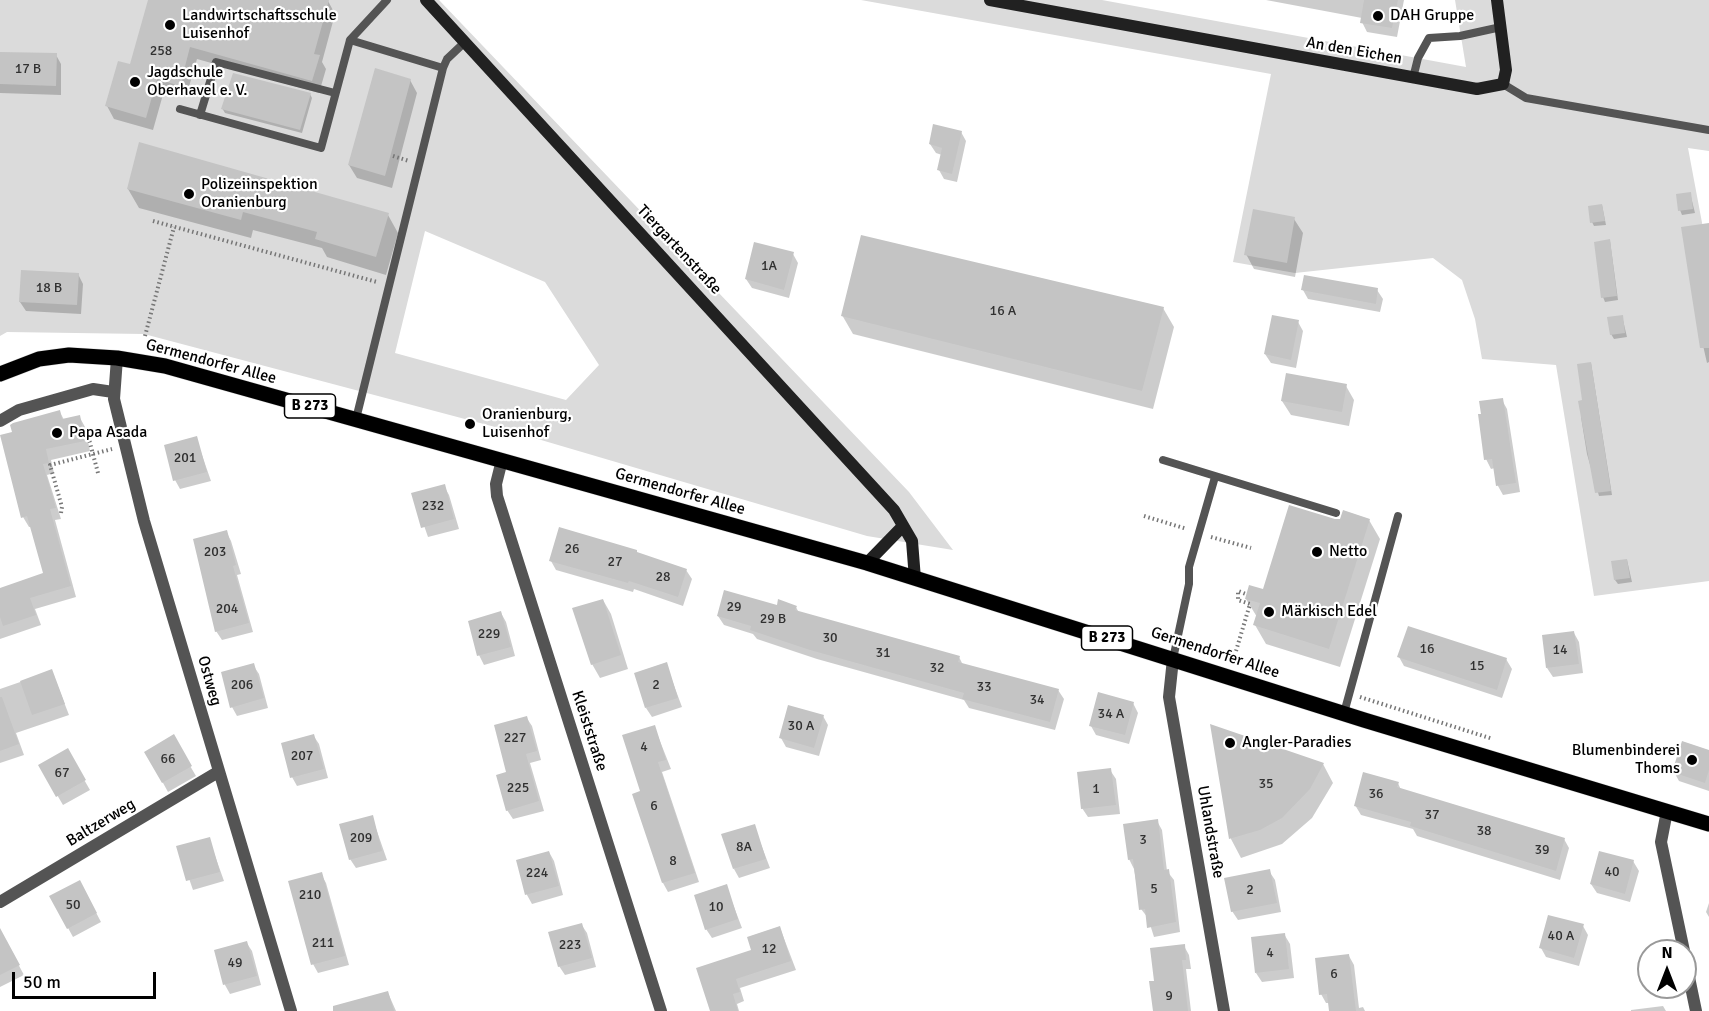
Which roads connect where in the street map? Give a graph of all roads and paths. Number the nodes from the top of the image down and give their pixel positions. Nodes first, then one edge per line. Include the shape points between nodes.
1 (387, 0) edge
2 (426, 0) edge
3 (990, 0) edge
4 (1497, 0) edge
5 (1501, 27) junction
6 (350, 40) junction
7 (465, 42) junction
8 (444, 68) junction
9 (1413, 78) junction
10 (1503, 84) junction
11 (335, 93) junction
12 (180, 109) dead end
13 (200, 115) junction
14 (1709, 130) edge
15 (153, 221) dead end
16 (174, 227) junction
17 (390, 285) junction
18 (145, 336) dead end
19 (117, 358) junction
20 (0, 374) edge
21 (113, 393) junction
22 (356, 419) junction
23 (0, 421) edge
24 (86, 428) dead end
25 (125, 446) junction
26 (93, 454) junction
27 (502, 460) junction
28 (1162, 460) dead end
29 (99, 474) dead end
30 (1215, 477) junction
31 (61, 513) dead end
32 (1336, 513) dead end
33 (1398, 516) dead end
34 (903, 526) junction
35 (867, 563) junction
36 (915, 579) junction
37 (1246, 594) dead end
38 (1236, 651) dead end
39 (1173, 659) junction
40 (1344, 713) junction
41 (218, 772) junction
42 (1668, 811) junction
43 (1709, 824) edge
44 (0, 902) edge
45 (1681, 939) edge
46 (291, 1011) edge
47 (662, 1011) edge
48 (1224, 1011) edge

1 - 6 lane
2 - 7 street, Tiergartenstraße
3 - 9 street, An den Eichen
4 - 5 street
5 - 9 lane via 1429,38
5 - 10 street via 1506,70
6 - 8 lane
6 - 11 lane
7 - 8 lane
7 - 34 street, Tiergartenstraße via 766,367 894,510
8 - 17 lane
9 - 10 street, An den Eichen via 1477,89
10 - 14 lane via 1526,98
11 - 13 lane via 216,62
11 - 13 lane via 321,148
12 - 13 lane
15 - 16 path
16 - 17 path
16 - 18 path
17 - 22 lane
19 - 20 main road, Germendorfer Allee / B 273 via 59,355
19 - 21 street, Ostweg
19 - 22 main road, Germendorfer Allee / B 273 via 165,366
21 - 23 street via 93,389 19,410
21 - 25 street, Ostweg
22 - 27 main road, Germendorfer Allee / B 273
24 - 26 path
25 - 26 path
25 - 41 street, Ostweg
26 - 29 path
26 - 31 path via 50,465
27 - 35 main road, Germendorfer Allee / B 273
27 - 47 street, Kleiststraße via 497,496
28 - 30 lane
30 - 32 lane
30 - 39 lane via 1189,567 1190,584
33 - 40 lane
34 - 35 street
34 - 36 street, Tiergartenstraße via 912,541
35 - 36 main road, Germendorfer Allee / B 273
36 - 39 main road, Germendorfer Allee / B 273
37 - 38 path via 1238,591 1238,600 1250,604
39 - 40 main road, Germendorfer Allee / B 273
39 - 48 street, Uhlandstraße via 1169,697
40 - 42 main road, Germendorfer Allee / B 273
41 - 44 street, Baltzerweg
41 - 46 street, Ostweg
42 - 43 main road, Germendorfer Allee / B 273
42 - 45 street via 1661,842

